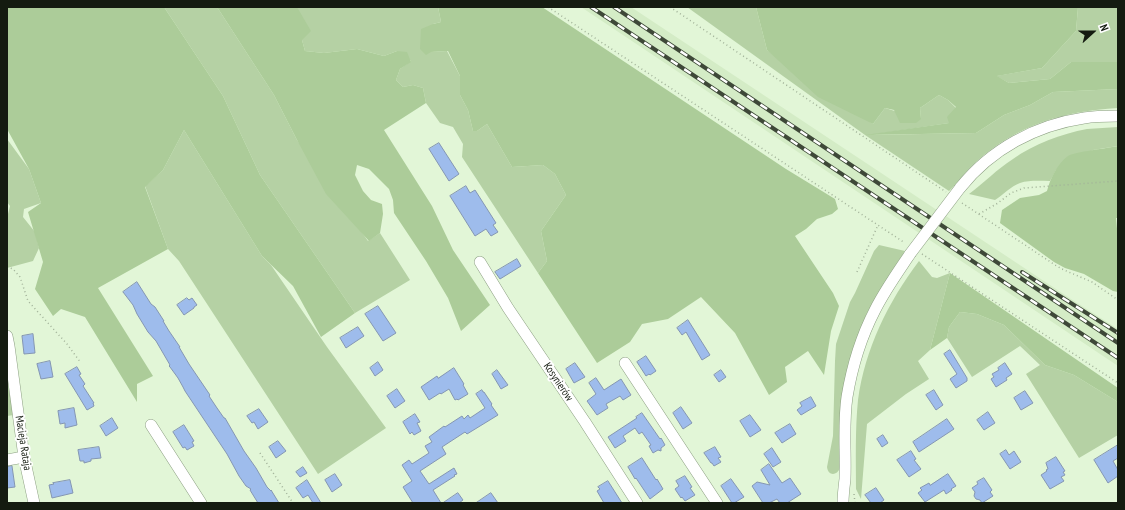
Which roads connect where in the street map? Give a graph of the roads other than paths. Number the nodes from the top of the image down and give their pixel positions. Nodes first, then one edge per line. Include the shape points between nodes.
1 (1118, 116) edge
2 (480, 262) dead end
3 (7, 336) edge
4 (624, 363) dead end
5 (151, 425) dead end
6 (24, 457) junction
7 (7, 460) edge
8 (845, 479) junction
9 (852, 502) edge
10 (34, 503) edge
11 (201, 503) edge
12 (637, 503) edge
13 (717, 503) edge
14 (842, 503) edge

1 - 8 street, bridge via 1085,117 1032,133 999,151 960,188 884,294 866,329 847,397
2 - 12 street, Kosynierów
3 - 6 street, Macieja Rataja
4 - 13 street
5 - 11 street
6 - 7 street
6 - 10 street, Macieja Rataja
8 - 9 street
8 - 14 street

